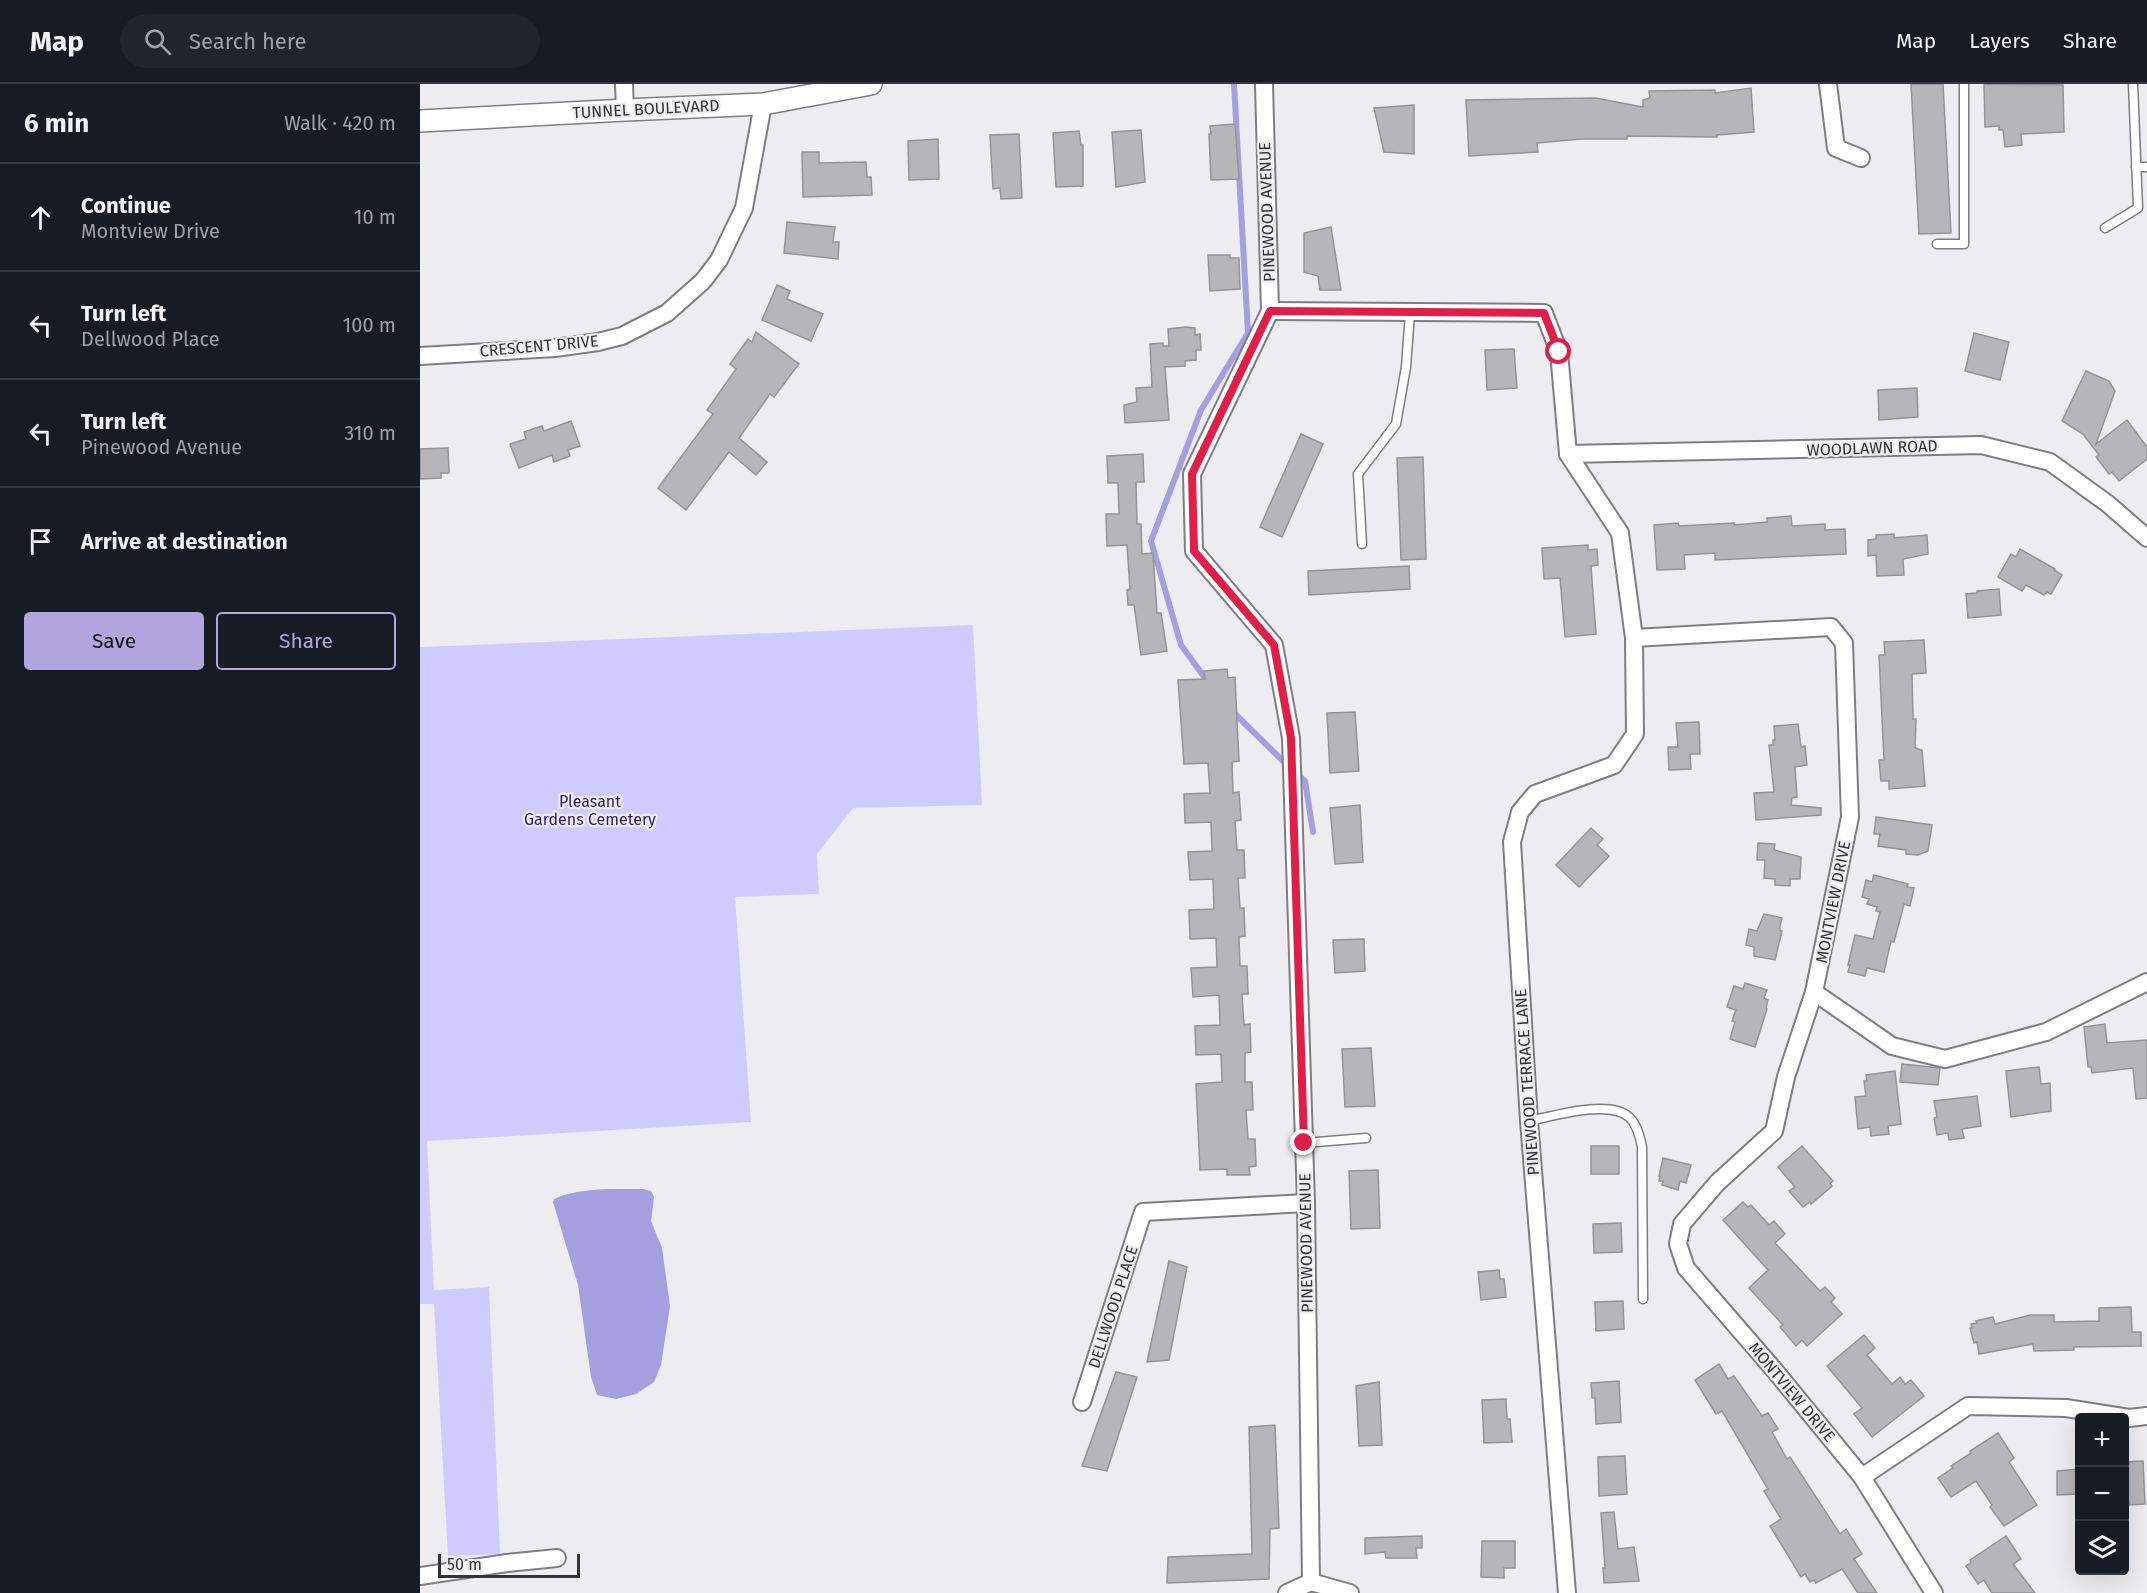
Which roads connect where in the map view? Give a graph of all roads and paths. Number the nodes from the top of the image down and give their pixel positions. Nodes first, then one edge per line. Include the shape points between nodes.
1 (624, 84) edge
2 (871, 84) edge
3 (1264, 84) edge
4 (1828, 84) edge
5 (1964, 84) edge
6 (2133, 84) edge
7 (763, 104) junction
8 (626, 110) junction
9 (420, 121) edge
10 (1861, 158) dead end
11 (2136, 167) junction
12 (2147, 167) edge
13 (2105, 228) dead end
14 (1937, 244) dead end
15 (1270, 311) junction
16 (1410, 313) junction
17 (420, 356) edge
18 (1568, 454) junction
19 (2147, 538) edge
20 (1362, 544) dead end
21 (1634, 638) junction
22 (2147, 982) edge
23 (1814, 992) junction
24 (1529, 1121) junction
25 (1366, 1138) dead end
26 (1304, 1143) junction
27 (1305, 1203) junction
28 (1643, 1299) dead end
29 (1082, 1402) dead end
30 (2147, 1416) edge
31 (1862, 1477) junction
32 (557, 1558) dead end
33 (420, 1576) edge
34 (1311, 1582) junction
35 (1287, 1593) edge
36 (1350, 1593) edge
37 (1567, 1593) edge
38 (1934, 1593) edge

1 - 8 street
2 - 7 street, TUNNEL BOULEVARD
3 - 15 street, PINEWOOD AVENUE
4 - 10 street via 1836,148
5 - 14 lane via 1964,244
6 - 11 lane
7 - 8 street, TUNNEL BOULEVARD
7 - 17 street, CRESCENT DRIVE via 744,208 719,260 703,281 667,313 622,336 598,342
8 - 9 street, TUNNEL BOULEVARD
11 - 12 lane
11 - 13 lane via 2138,208
15 - 16 street
15 - 26 street, PINEWOOD AVENUE via 1192,474 1194,551 1274,645 1291,738
16 - 18 street via 1544,313 1559,352
16 - 20 lane via 1396,424 1358,474
18 - 19 street, WOODLAWN ROAD via 1981,445 2050,462
18 - 21 street via 1620,533
21 - 23 street, MONTVIEW DRIVE via 1831,627 1844,643 1850,817
21 - 24 street, PINEWOOD TERRACE LANE via 1635,734 1614,765 1535,794 1520,812 1512,842
22 - 23 street via 2046,1032 1945,1059 1892,1046
23 - 31 street, MONTVIEW DRIVE via 1786,1077 1774,1131 1710,1191 1682,1224 1678,1244 1686,1268
24 - 28 lane via 1604,1108 1629,1117 1638,1131 1642,1147
24 - 37 street, PINEWOOD TERRACE LANE
25 - 26 lane
26 - 27 street, PINEWOOD AVENUE
27 - 29 street, DELLWOOD PLACE via 1143,1212
27 - 34 street, PINEWOOD AVENUE
30 - 31 street via 2129,1418 2066,1408 1968,1406
31 - 38 street, MONTVIEW DRIVE
32 - 33 street
34 - 35 street
34 - 36 street

